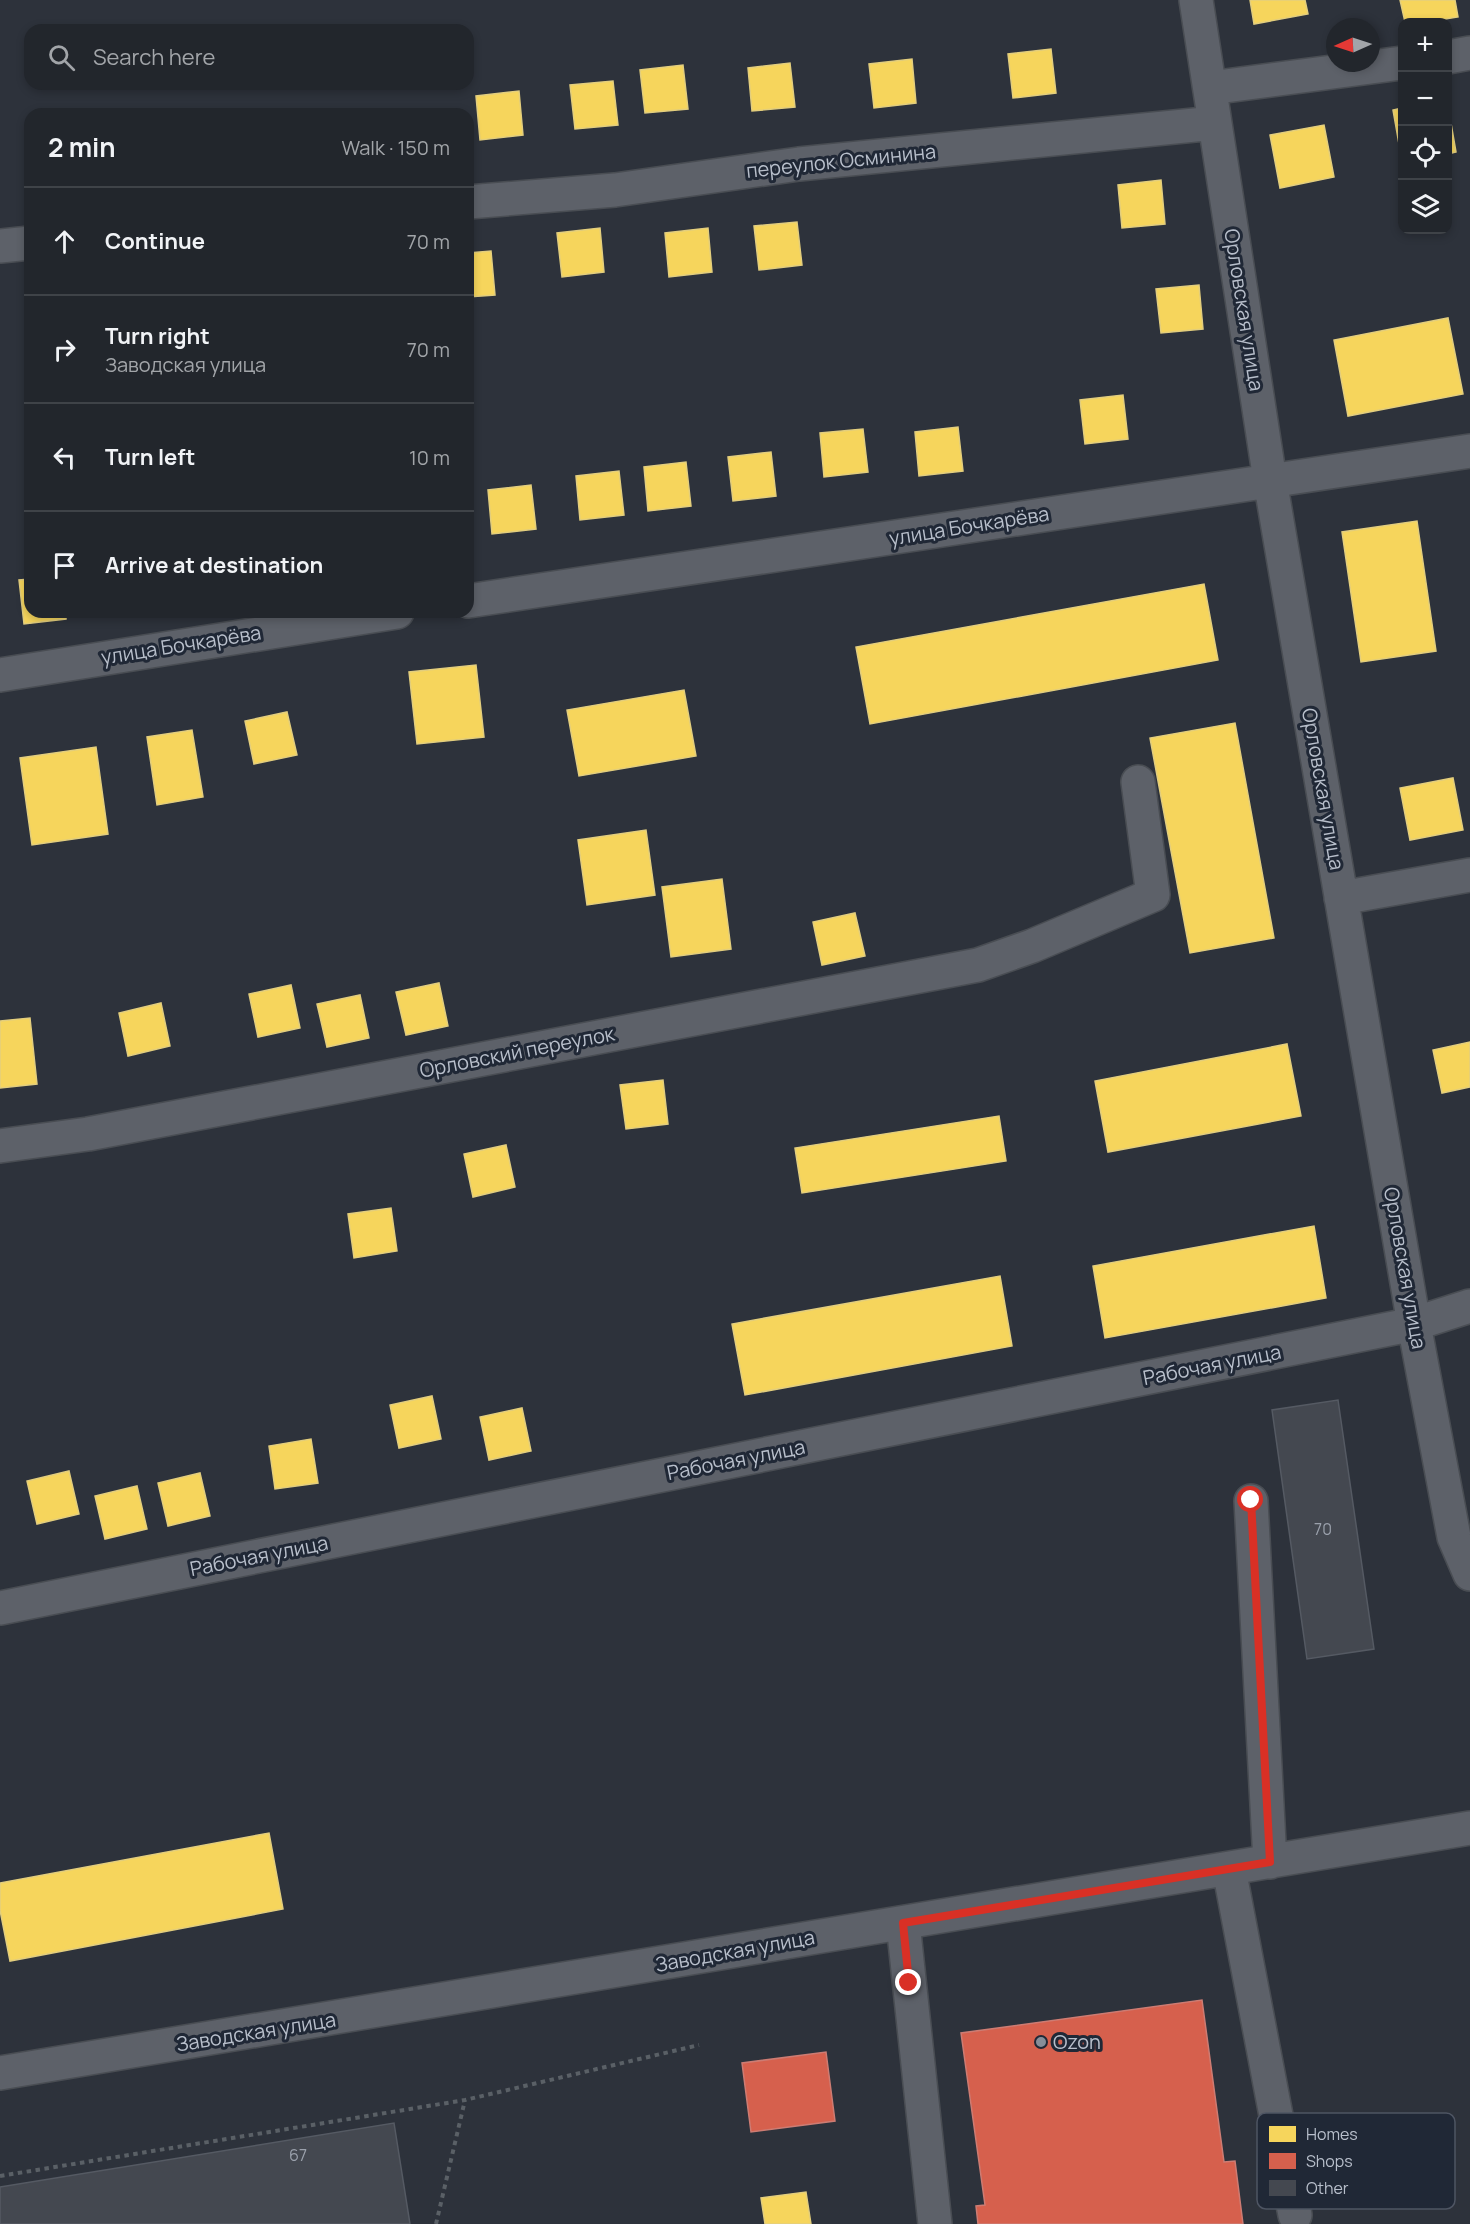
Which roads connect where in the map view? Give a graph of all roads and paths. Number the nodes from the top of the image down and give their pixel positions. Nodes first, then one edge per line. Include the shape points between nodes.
1 (1196, 0) edge
2 (1470, 53) edge
3 (1452, 56) edge
4 (1398, 64) edge
5 (1210, 88) junction
6 (1215, 123) junction
7 (474, 202) edge
8 (24, 244) edge
9 (0, 246) edge
10 (1470, 451) edge
11 (1270, 480) junction
12 (474, 600) edge
13 (359, 618) edge
14 (0, 675) edge
15 (1138, 782) dead end
16 (1470, 875) edge
17 (1341, 898) junction
18 (0, 1146) edge
19 (1470, 1306) edge
20 (1414, 1324) junction
21 (1251, 1500) dead end
22 (1470, 1574) edge
23 (0, 1608) edge
24 (1470, 1828) edge
25 (1270, 1862) junction
26 (1229, 1869) junction
27 (903, 1923) junction
28 (699, 2045) dead end
29 (0, 2073) edge
30 (465, 2100) junction
31 (1276, 2113) edge
32 (0, 2176) edge
33 (1294, 2209) edge
34 (1295, 2215) dead end
35 (435, 2224) edge
36 (935, 2224) edge

1 - 5 street, Орловская улица
2 - 3 street
4 - 5 street
5 - 6 street, Орловская улица
6 - 7 street, переулок Осминина via 799,164 615,190
6 - 11 street, Орловская улица
8 - 9 street
10 - 11 street, улица Бочкарёва
11 - 12 street, улица Бочкарёва
11 - 17 street, Орловская улица
13 - 14 street, улица Бочкарёва
15 - 18 street, Орловский переулок via 1153,895 978,965 88,1134
16 - 17 street
17 - 20 street, Орловская улица
19 - 20 street, Рабочая улица
20 - 22 street, Орловская улица via 1454,1537
20 - 23 street, Рабочая улица
21 - 25 street
24 - 25 street, Заводская улица
25 - 26 street, Заводская улица
26 - 27 street, Заводская улица
26 - 31 street
27 - 29 street, Заводская улица
27 - 36 street
28 - 30 path
30 - 32 path
30 - 35 path
33 - 34 street

